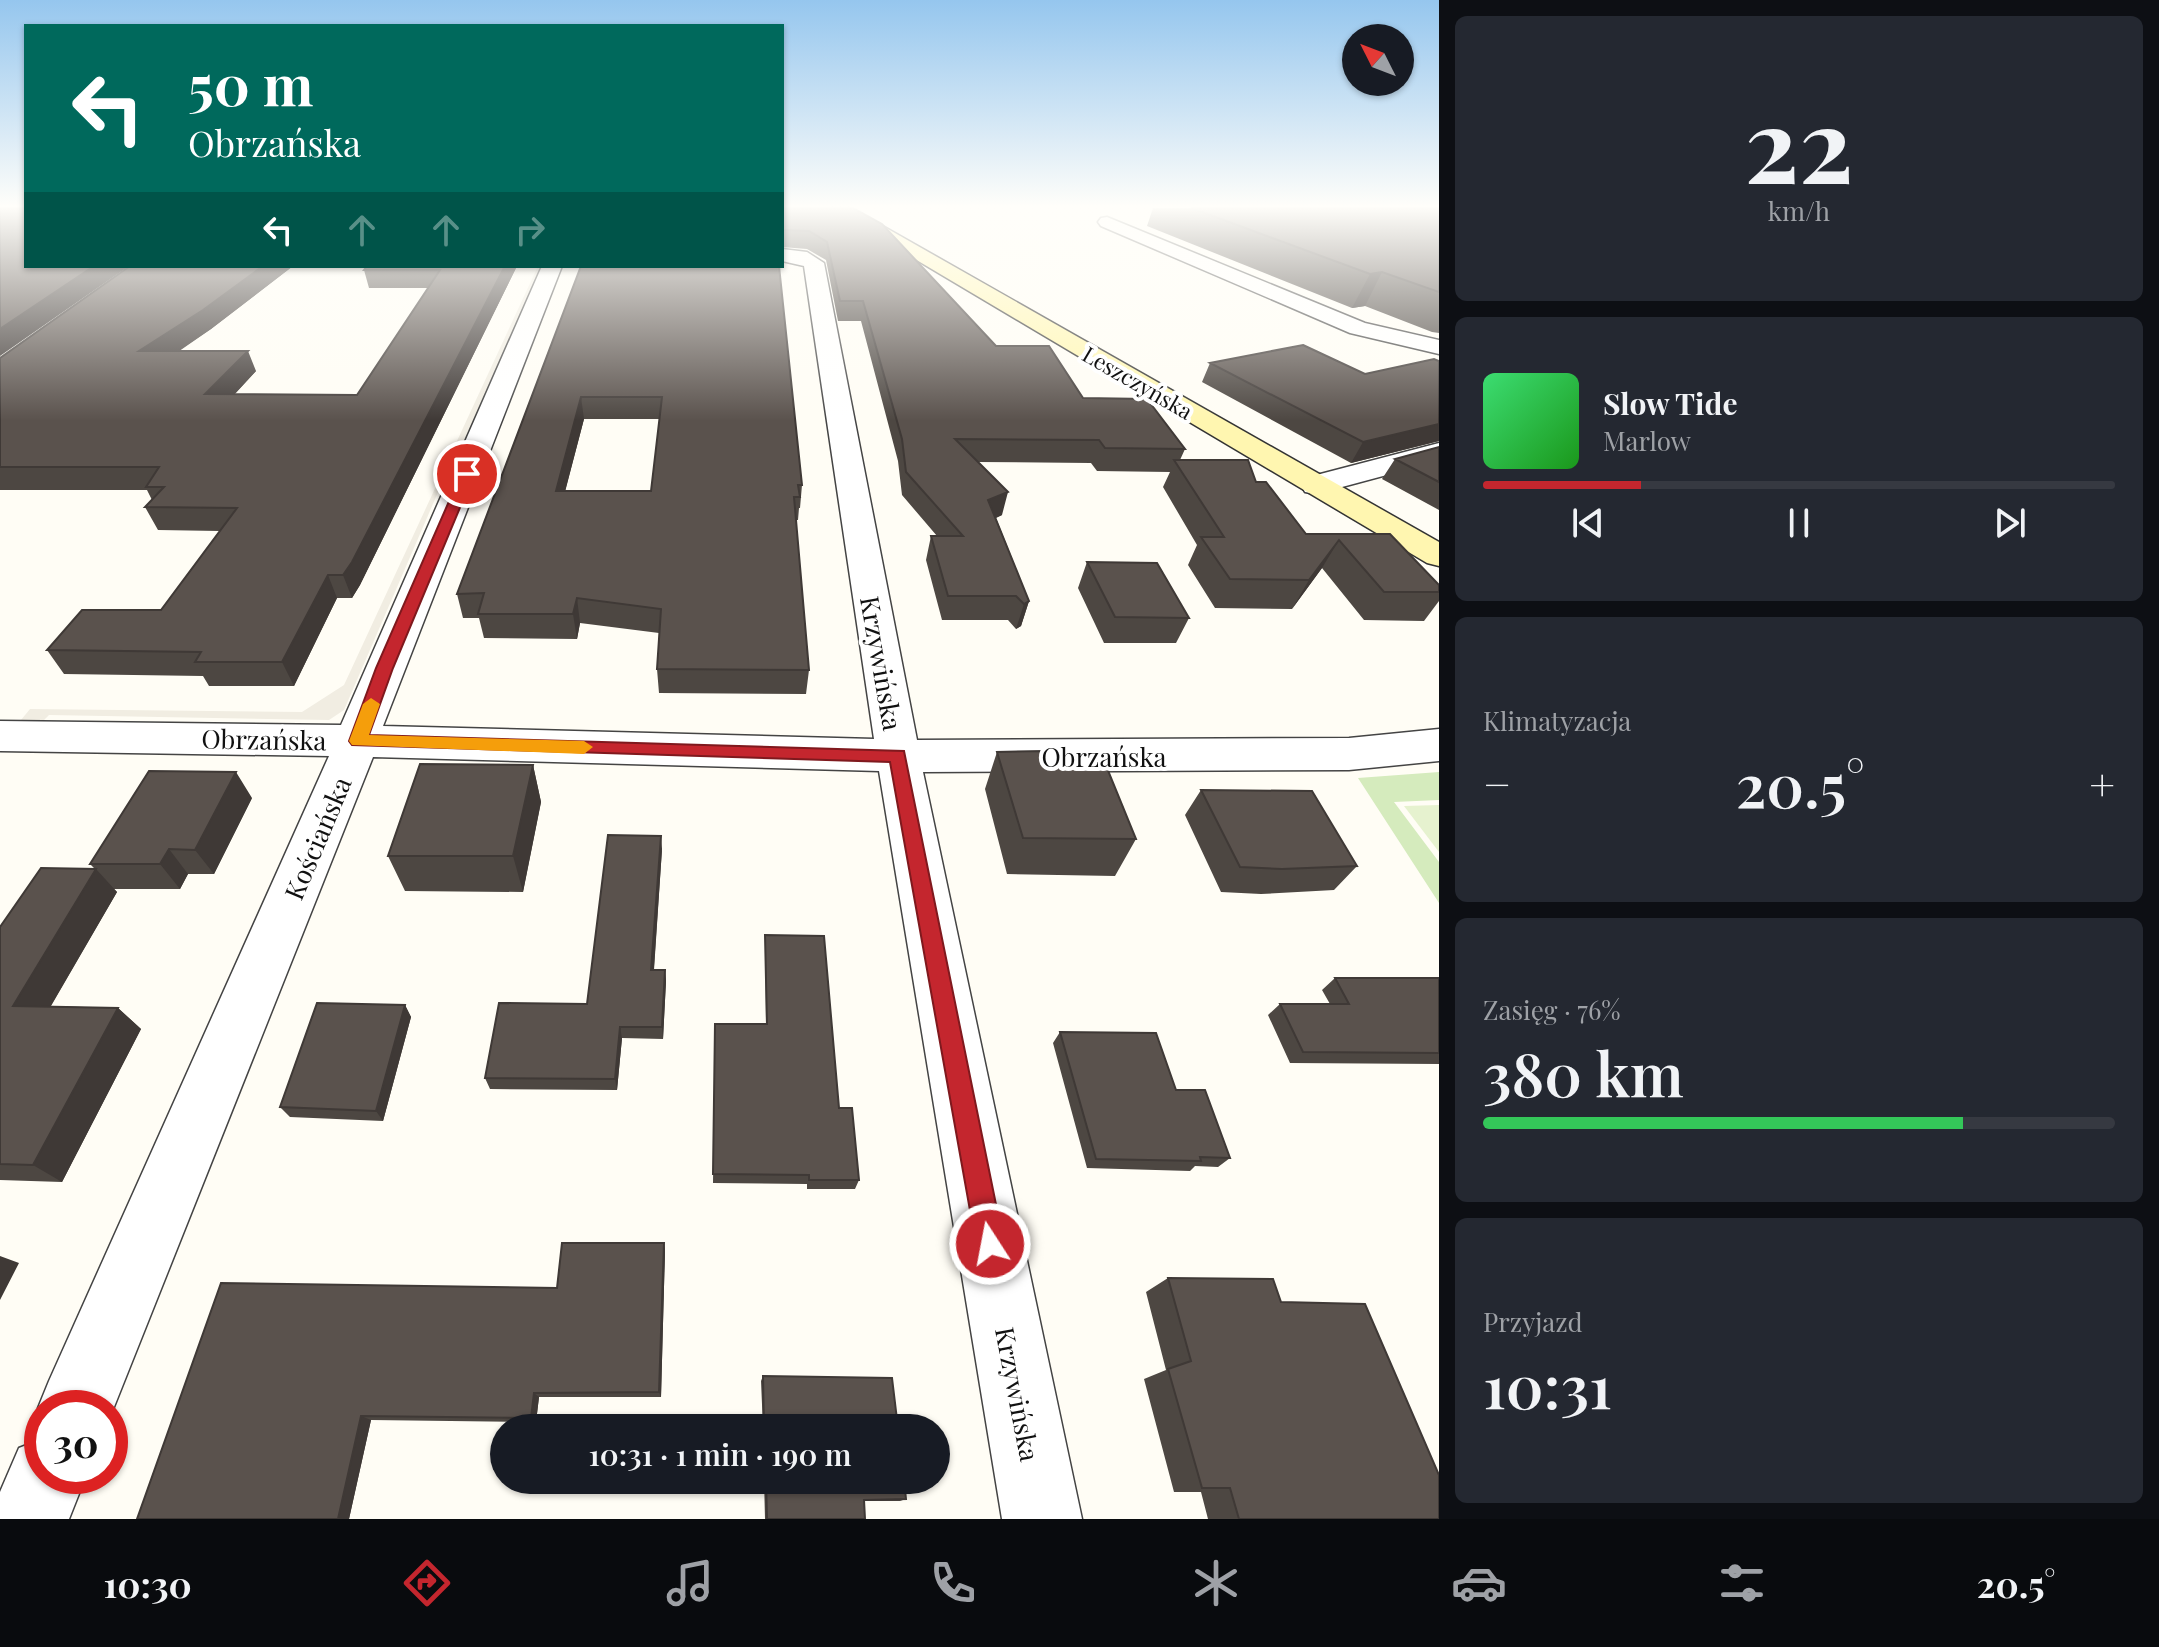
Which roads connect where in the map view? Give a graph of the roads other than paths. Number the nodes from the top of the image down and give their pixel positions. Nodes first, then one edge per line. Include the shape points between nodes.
1 (547, 279) edge
2 (817, 279) edge
3 (960, 279) edge
4 (1242, 279) edge
5 (1439, 347) edge
6 (1439, 452) edge
7 (1316, 485) junction
8 (1439, 556) edge
9 (0, 736) edge
10 (358, 741) junction
11 (1439, 745) edge
12 (898, 756) junction
13 (84, 1390) edge
14 (39, 1494) edge
15 (29, 1519) edge
16 (1042, 1519) edge

1 - 10 street, Kościańska
2 - 12 street, Krzywińska
3 - 7 street, Leszczyńska
4 - 5 street via 1358,328
6 - 7 street
7 - 8 street, Leszczyńska
9 - 10 street, Obrzańska
10 - 12 street, Obrzańska
10 - 13 street, Kościańska
11 - 12 street, Obrzańska via 1349,754
12 - 16 street, Krzywińska
14 - 15 street

